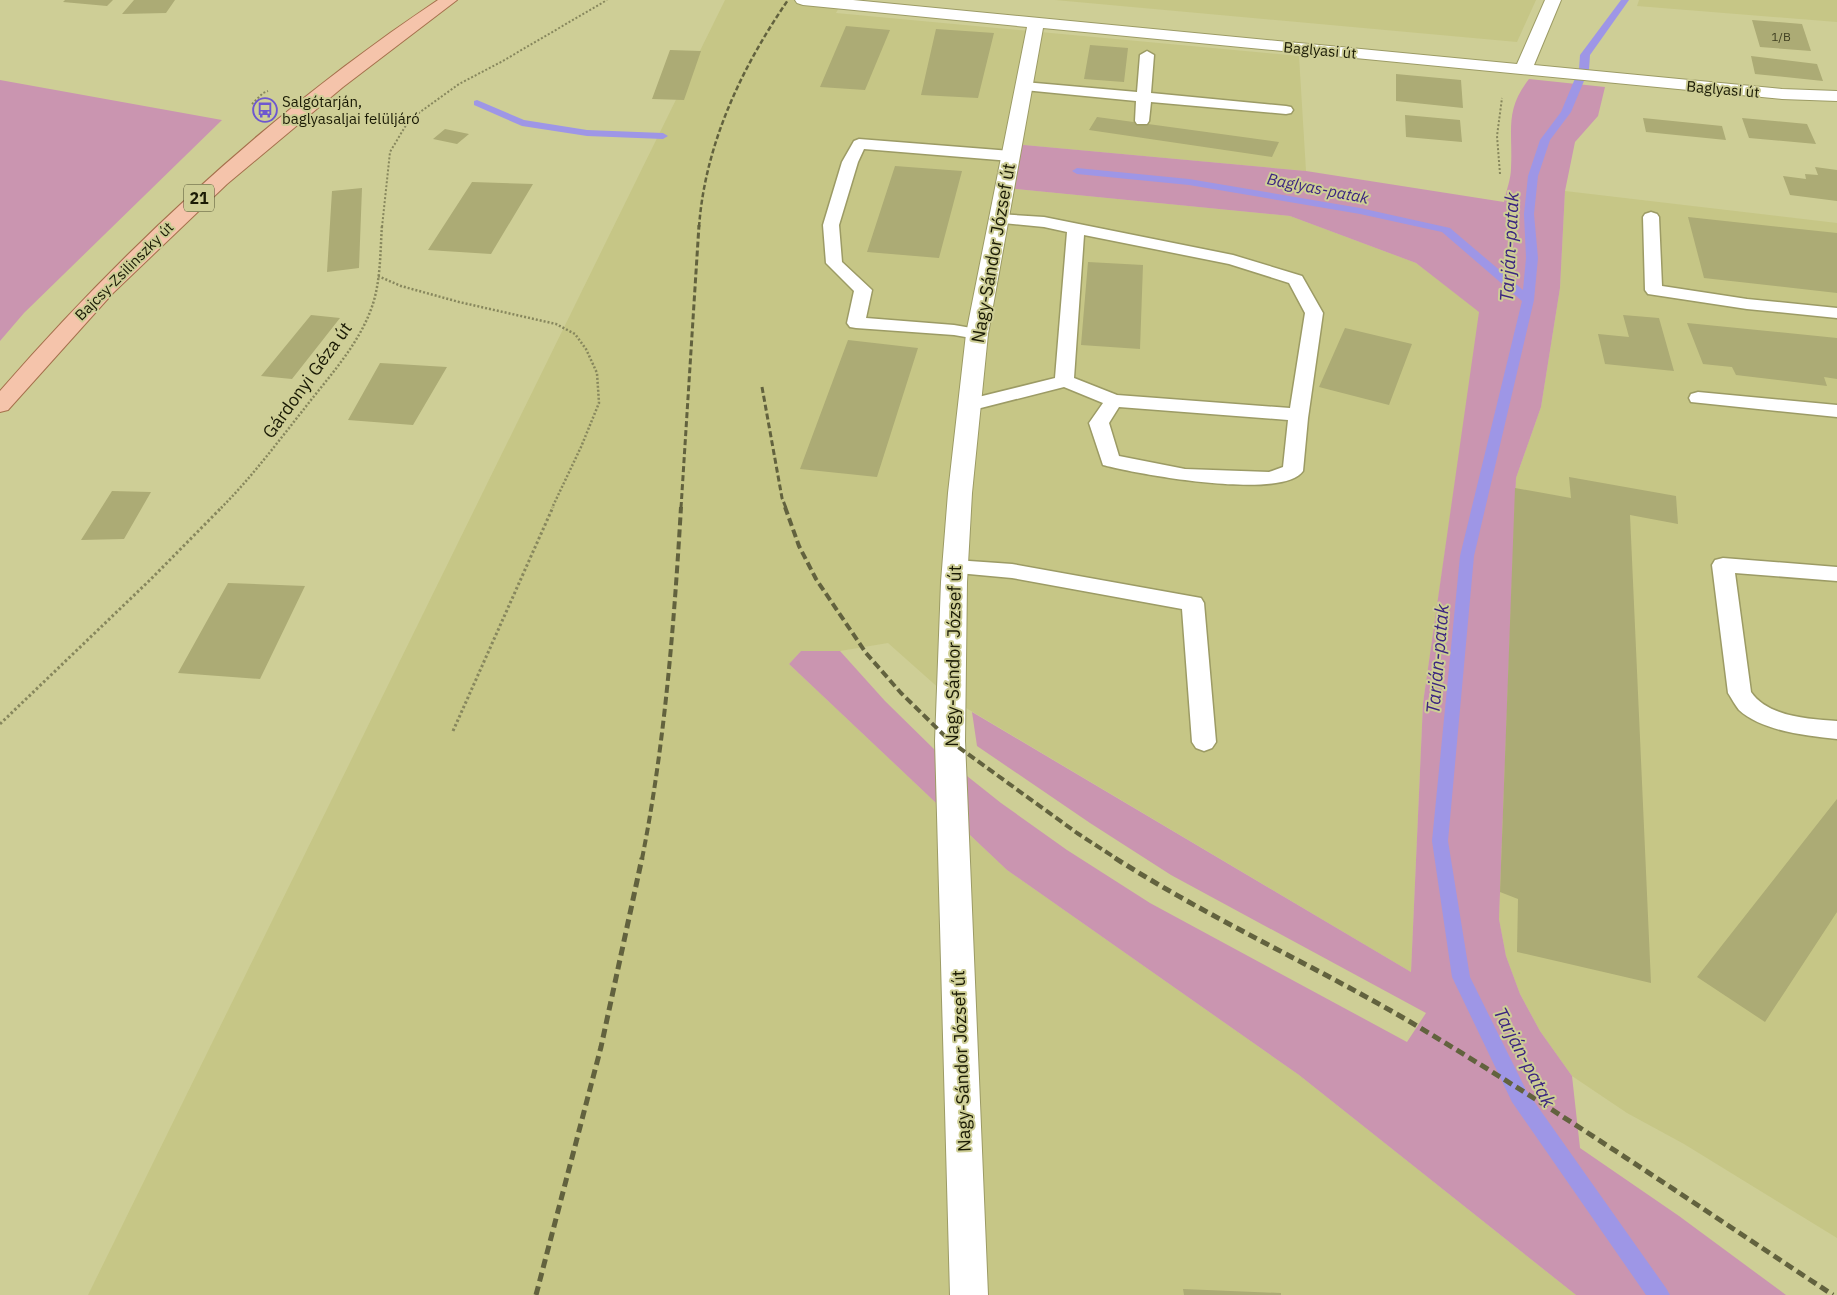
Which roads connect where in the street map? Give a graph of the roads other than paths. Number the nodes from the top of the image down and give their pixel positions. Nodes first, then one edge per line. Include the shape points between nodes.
1 (449, 0) edge
2 (803, 0) edge
3 (1553, 0) edge
4 (1036, 23) junction
5 (1147, 55) dead end
6 (1528, 70) junction
7 (1024, 86) junction
8 (1144, 96) junction
9 (1832, 96) edge
10 (1286, 110) dead end
11 (1837, 114) edge
12 (1142, 121) dead end
13 (1011, 156) junction
14 (1651, 218) dead end
15 (999, 219) junction
16 (1076, 228) junction
17 (1837, 313) edge
18 (978, 334) junction
19 (1064, 381) junction
20 (1698, 398) dead end
21 (1114, 401) junction
22 (0, 405) edge
23 (968, 405) junction
24 (1837, 411) edge
25 (1299, 415) junction
26 (955, 567) junction
27 (1837, 574) edge
28 (1837, 730) edge
29 (1204, 742) dead end
30 (969, 1295) edge

1 - 22 main road, Bajcsy-Zsilinszky út / 21 via 336,82 256,146 141,251
2 - 4 street, Baglyasi út
3 - 6 street
4 - 6 street, Baglyasi út
4 - 7 street, Nagy-Sándor József út
5 - 8 lane
6 - 9 street, Baglyasi út
7 - 8 lane
7 - 13 street, Nagy-Sándor József út
8 - 10 lane
8 - 12 lane
9 - 11 street
13 - 15 street, Nagy-Sándor József út
13 - 18 lane via 859,144 850,162 831,226 834,264 863,290 856,323
14 - 17 lane via 1654,290
15 - 16 lane
15 - 18 street, Nagy-Sándor József út
16 - 19 lane
16 - 25 lane via 1233,260 1296,280 1314,313
18 - 23 street, Nagy-Sándor József út
19 - 21 lane
19 - 23 lane
20 - 24 lane
21 - 25 lane
21 - 25 lane via 1099,422 1110,460 1185,475 1271,479 1294,471
23 - 26 street, Nagy-Sándor József út
26 - 29 lane via 1012,570 1193,603
26 - 30 street, Nagy-Sándor József út via 950,741
27 - 28 lane via 1723,565 1740,693 1744,702 1784,722

